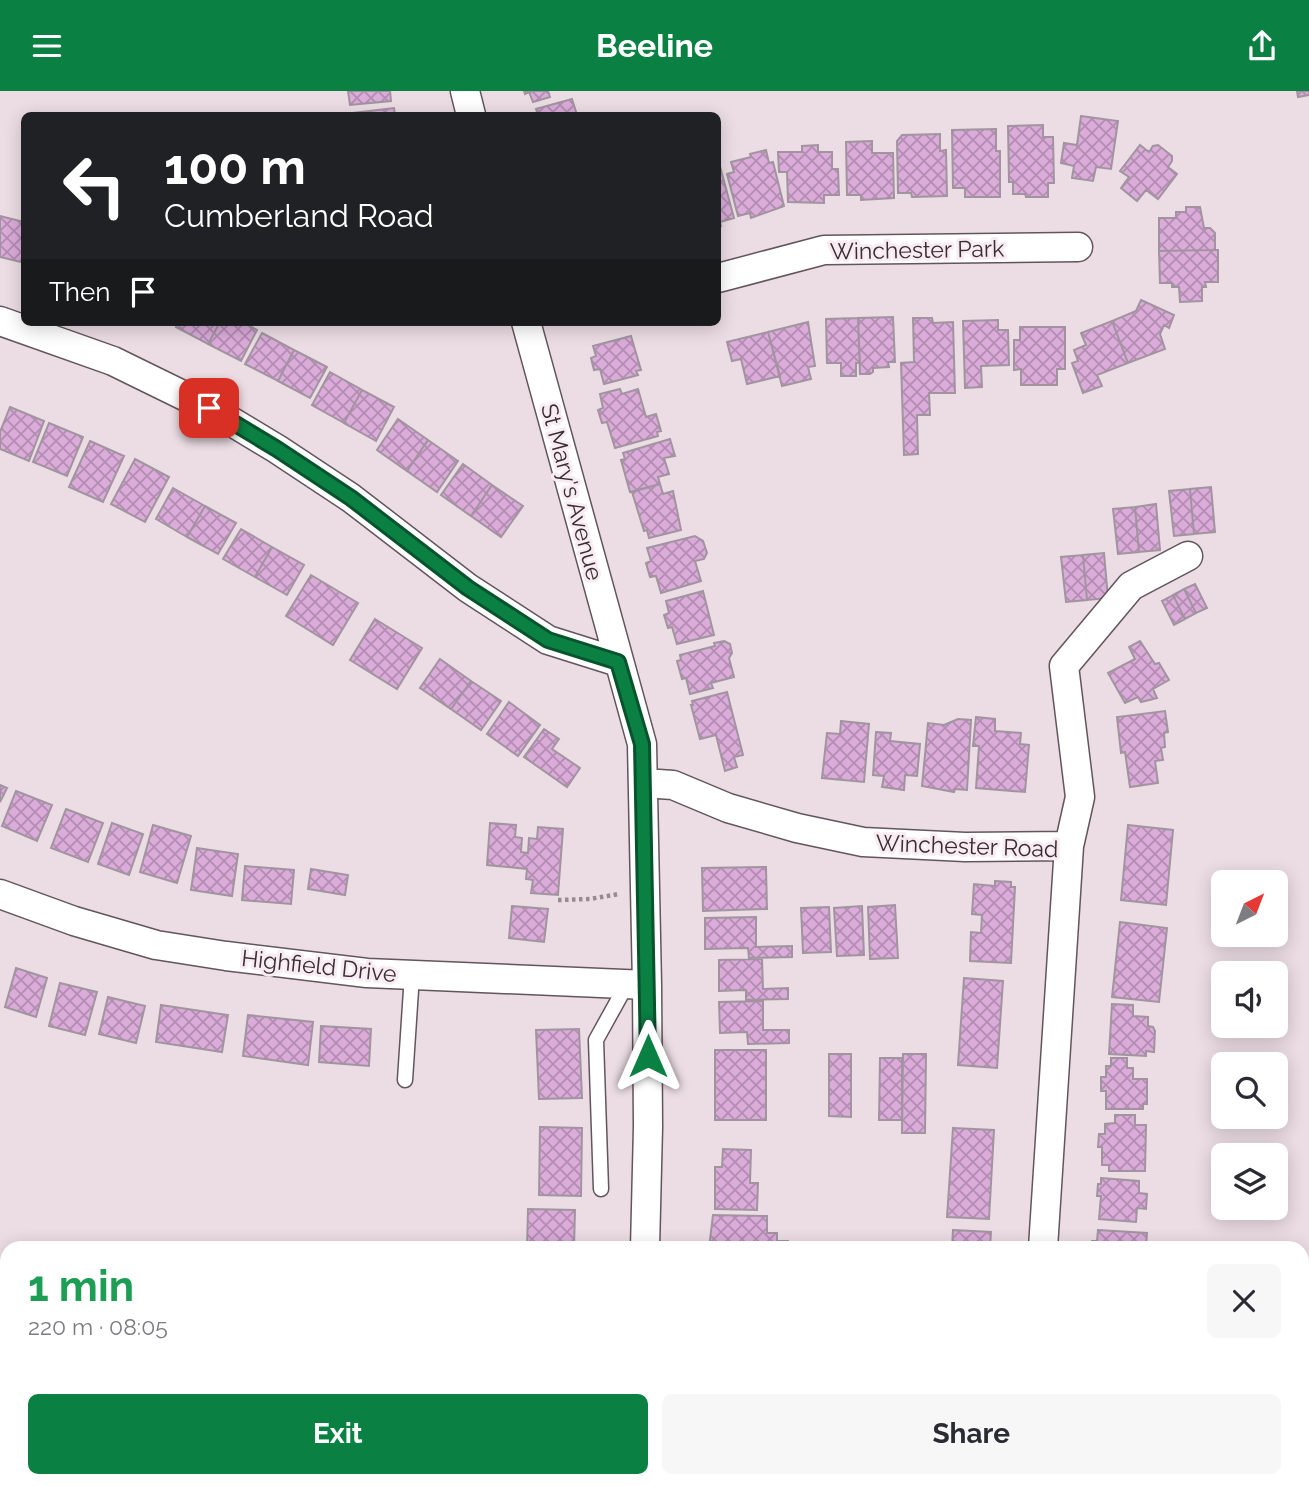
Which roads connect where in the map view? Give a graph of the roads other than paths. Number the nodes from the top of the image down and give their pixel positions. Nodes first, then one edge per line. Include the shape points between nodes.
1 (465, 91) edge
2 (470, 112) edge
3 (1078, 247) dead end
4 (721, 277) edge
5 (0, 321) edge
6 (534, 326) edge
7 (1188, 556) dead end
8 (618, 662) junction
9 (644, 783) junction
10 (1069, 846) junction
11 (0, 894) edge
12 (412, 975) junction
13 (637, 985) junction
14 (405, 1080) dead end
15 (601, 1189) dead end
16 (645, 1241) edge
17 (1043, 1241) edge

1 - 2 street
3 - 4 street, Winchester Park via 824,250
5 - 8 street via 113,361 209,408 351,498 468,588 548,640
6 - 8 street, St Mary's Avenue
7 - 10 street via 1131,586 1064,666 1080,797
8 - 9 street, St Mary's Avenue via 642,744
9 - 10 street, Winchester Road via 673,785 740,812 863,842
9 - 13 street, St Mary's Avenue via 646,890
10 - 17 street, Winchester Road
11 - 12 street, Highfield Drive via 156,945
12 - 13 street, Highfield Drive
12 - 14 lane
13 - 15 lane via 596,1040
13 - 16 street, St Mary's Avenue via 648,1127

